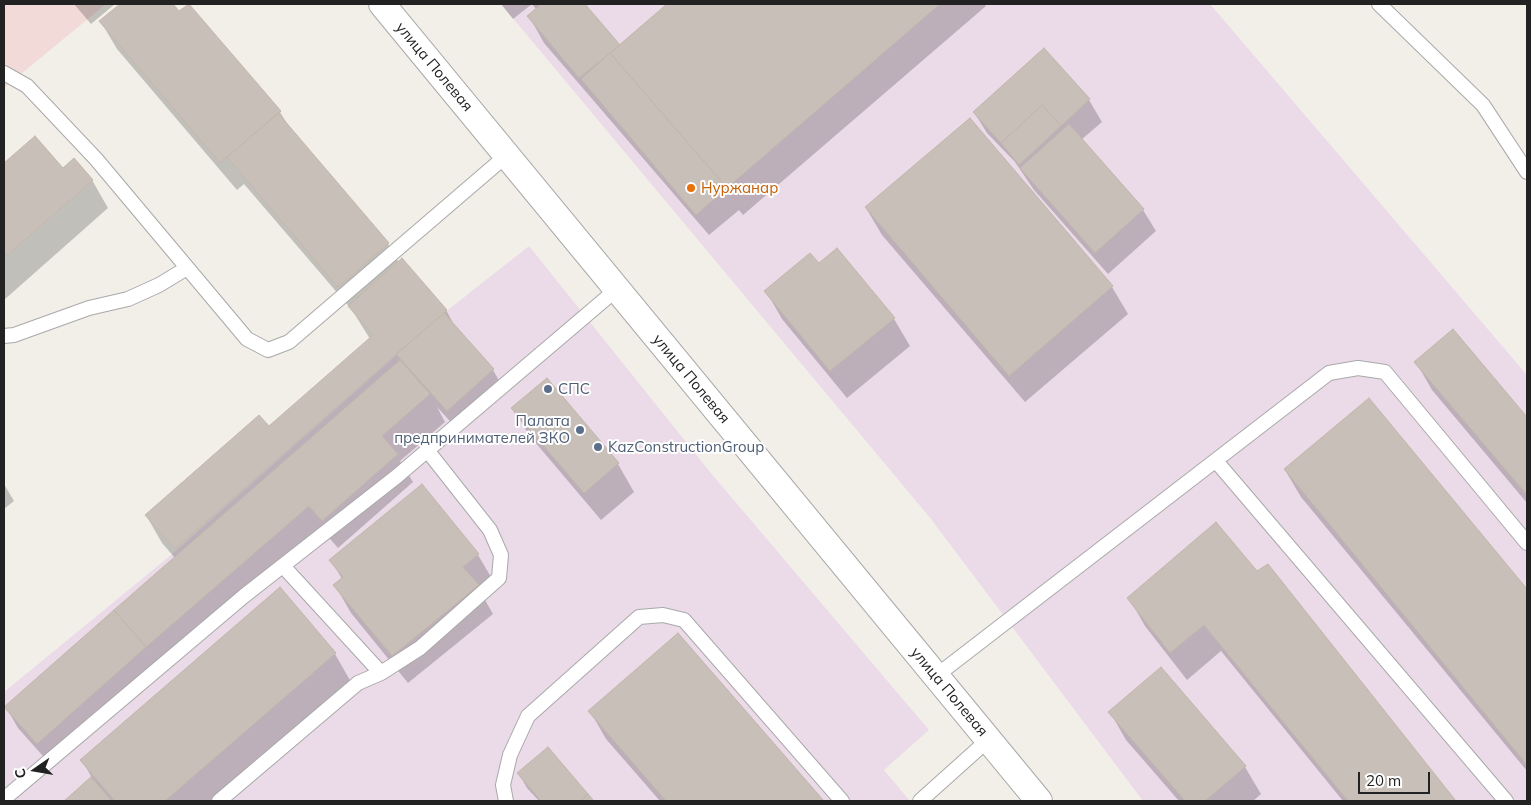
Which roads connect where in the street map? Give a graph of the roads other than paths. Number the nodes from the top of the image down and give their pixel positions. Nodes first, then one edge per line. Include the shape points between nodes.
1 (382, 4) edge
2 (1379, 4) edge
3 (4, 73) edge
4 (507, 155) junction
5 (1527, 172) edge
6 (187, 268) junction
7 (617, 289) junction
8 (4, 336) edge
9 (427, 450) junction
10 (1216, 461) junction
11 (1527, 543) edge
12 (283, 566) junction
13 (381, 673) junction
14 (936, 676) junction
15 (988, 740) junction
16 (4, 799) edge
17 (218, 801) edge
18 (506, 801) edge
19 (842, 801) edge
20 (920, 801) edge
21 (1039, 801) edge
22 (1506, 801) edge

1 - 4 street, улица Полевая
2 - 5 lane via 1484,104
3 - 6 lane via 27,86 89,152
4 - 6 lane via 289,342 268,350 247,339
4 - 7 street, улица Полевая
6 - 8 lane via 128,299 89,308
7 - 9 lane
7 - 14 street, улица Полевая
9 - 12 lane
9 - 13 lane via 490,530 501,555 499,578 420,648
10 - 11 lane via 1329,373 1358,368 1386,372
10 - 14 lane
10 - 22 lane
12 - 13 lane
12 - 16 lane
13 - 17 lane via 358,683
14 - 15 street, улица Полевая
15 - 20 lane
15 - 21 street, улица Полевая
18 - 19 lane via 503,785 510,755 528,716 640,617 663,615 684,620

